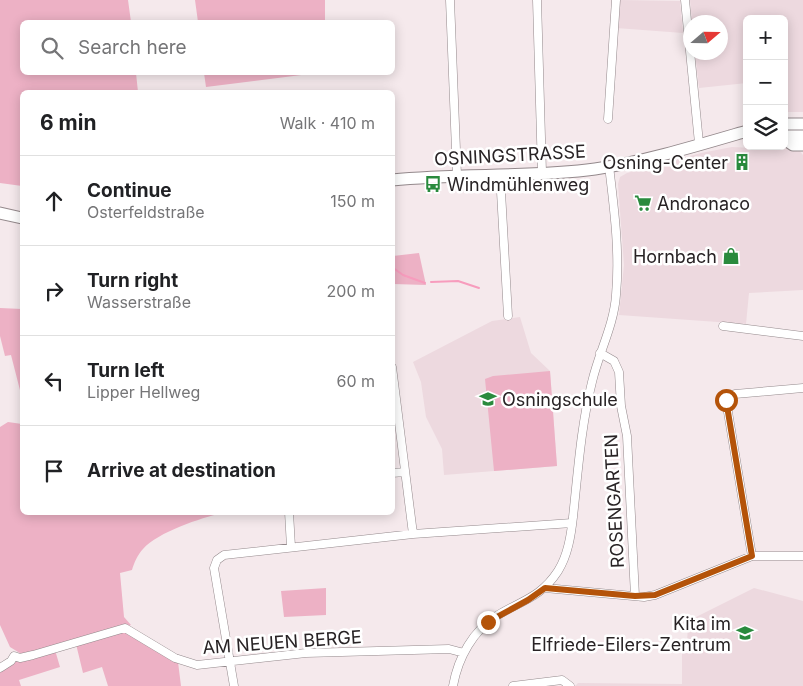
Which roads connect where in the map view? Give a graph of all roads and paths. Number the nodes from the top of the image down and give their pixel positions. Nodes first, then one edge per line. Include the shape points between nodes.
1 (450, 0) edge
2 (536, 0) edge
3 (616, 0) edge
4 (685, 0) edge
5 (608, 119) dead end
6 (802, 123) edge
7 (788, 124) edge
8 (743, 133) edge
9 (803, 136) edge
10 (788, 138) edge
11 (788, 141) edge
12 (699, 143) junction
13 (803, 145) edge
14 (610, 166) junction
15 (542, 172) junction
16 (500, 174) junction
17 (457, 175) junction
18 (395, 180) edge
19 (0, 213) edge
20 (20, 218) edge
21 (508, 316) dead end
22 (723, 326) dead end
23 (803, 336) edge
24 (600, 353) junction
25 (803, 388) edge
26 (395, 391) edge
27 (405, 472) junction
28 (395, 473) edge
29 (289, 515) edge
30 (572, 523) junction
31 (413, 534) junction
32 (291, 547) junction
33 (752, 556) junction
34 (803, 556) edge
35 (545, 588) junction
36 (635, 596) junction
37 (464, 653) junction
38 (230, 662) junction
39 (0, 668) edge
40 (234, 686) edge
41 (453, 686) edge
42 (513, 686) edge
43 (570, 686) edge

1 - 17 street
2 - 15 street
3 - 5 street
4 - 12 street
6 - 7 main road
8 - 12 main road, OSNINGSTRASSE
9 - 10 main road
11 - 13 main road via 793,145
12 - 14 main road, OSNINGSTRASSE
14 - 15 main road, OSNINGSTRASSE
14 - 24 street via 617,278 613,317
15 - 16 main road, OSNINGSTRASSE
16 - 17 main road, OSNINGSTRASSE
16 - 21 street
17 - 18 main road, OSNINGSTRASSE
19 - 20 main road
22 - 23 street
24 - 30 street via 584,415
24 - 36 street, ROSENGARTEN via 614,361 619,372 621,406 628,436
25 - 33 street via 735,394 726,400
26 - 27 street
27 - 28 street
27 - 31 street
29 - 32 street
30 - 31 street
30 - 35 street via 559,569
31 - 32 street
32 - 38 street via 224,554 217,560 214,568
33 - 34 street
33 - 36 street via 655,595
35 - 36 street
35 - 37 street via 488,622
37 - 38 street, AM NEUEN BERGE via 450,649 321,652
37 - 41 street
38 - 39 street, AM NEUEN BERGE via 197,665 181,660 125,628 33,655 14,656
38 - 40 street
42 - 43 street via 562,680

